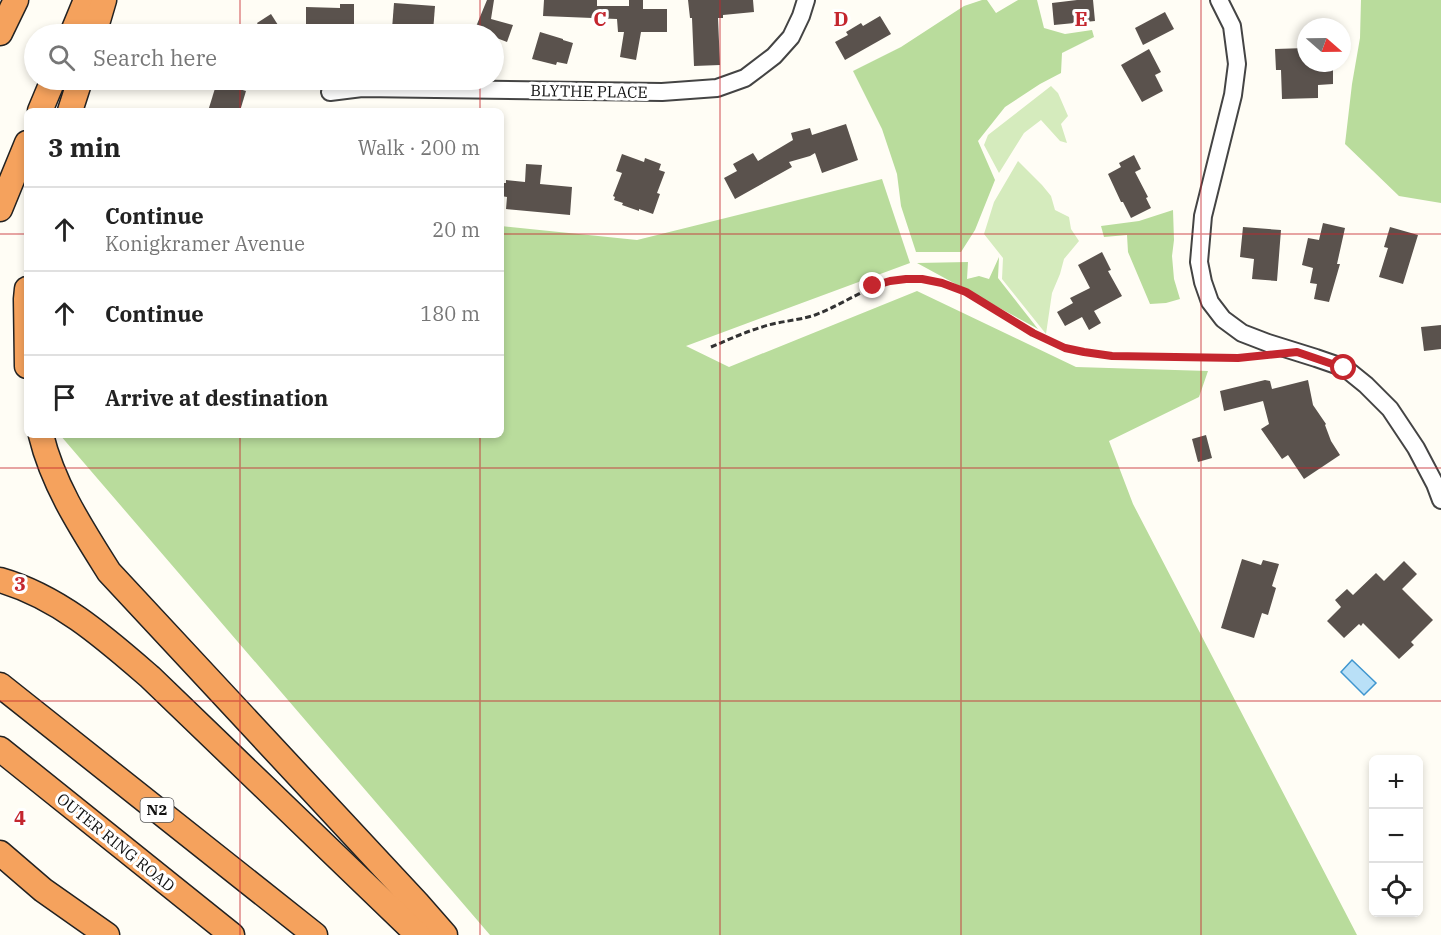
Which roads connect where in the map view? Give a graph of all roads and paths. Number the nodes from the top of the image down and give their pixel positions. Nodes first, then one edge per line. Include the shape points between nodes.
1 (16, 0) edge
2 (86, 0) edge
3 (104, 0) edge
4 (806, 0) edge
5 (1219, 0) edge
6 (76, 24) edge
7 (97, 24) edge
8 (0, 33) edge
9 (49, 90) edge
10 (77, 90) edge
11 (346, 90) edge
12 (504, 90) edge
13 (330, 92) dead end
14 (41, 108) edge
15 (71, 108) edge
16 (24, 150) edge
17 (0, 209) edge
18 (711, 347) dead end
19 (1262, 356) dead end
20 (41, 438) edge
21 (1441, 500) edge
22 (0, 580) edge
23 (0, 685) edge
24 (0, 749) edge
25 (0, 853) edge
26 (107, 935) edge
27 (232, 935) edge
28 (315, 935) edge
29 (418, 935) edge
30 (445, 935) edge

1 - 8 highway
2 - 6 highway
3 - 7 highway
4 - 12 street, BLYTHE PLACE via 791,37 774,56 745,78 717,88 662,92
5 - 21 street via 1232,26 1237,64 1203,216 1199,262 1210,302 1242,333 1344,368 1366,386 1390,409 1416,448
9 - 14 highway
10 - 15 highway
11 - 13 street, BLYTHE PLACE
16 - 17 highway
18 - 19 path via 760,327 800,320 873,286 922,279 966,292 1065,348 1136,357
20 - 30 highway via 79,525 109,572
22 - 29 highway via 78,618 108,640
23 - 28 highway, N2
24 - 27 highway, OUTER RING ROAD
25 - 26 highway via 43,890

